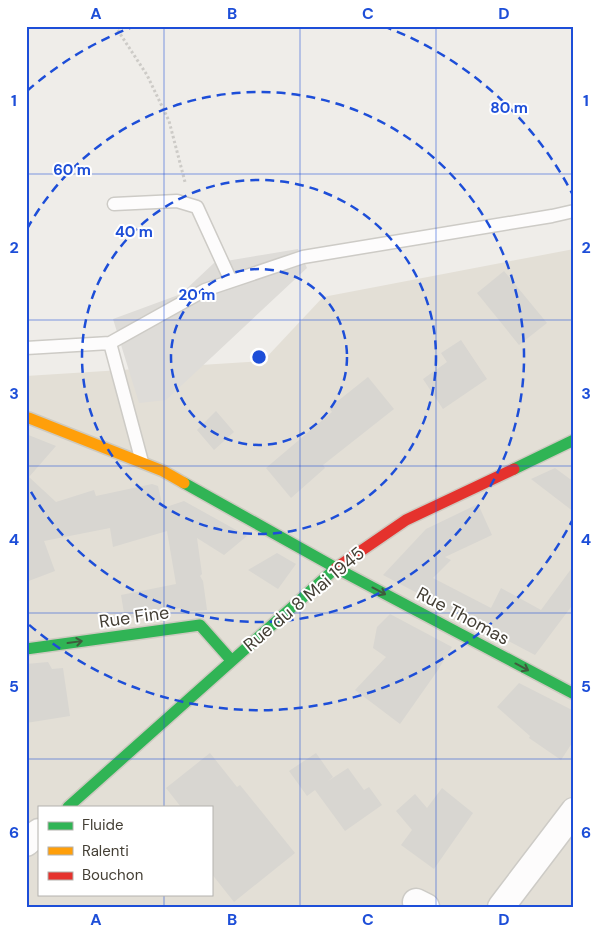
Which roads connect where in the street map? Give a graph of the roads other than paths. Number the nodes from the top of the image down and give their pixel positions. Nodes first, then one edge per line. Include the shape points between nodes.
1 (114, 204) dead end
2 (574, 210) edge
3 (231, 281) junction
4 (110, 343) junction
5 (26, 348) edge
6 (29, 418) dead end
7 (574, 440) edge
8 (142, 463) junction
9 (336, 568) junction
10 (26, 649) edge
11 (231, 660) junction
12 (574, 694) edge
13 (69, 806) edge
14 (574, 810) edge
15 (38, 833) edge
16 (26, 843) edge
17 (502, 907) edge

1 - 3 lane via 177,201 197,206
2 - 3 lane via 303,257
3 - 4 lane via 205,290
4 - 5 lane
4 - 8 lane
6 - 8 street, Rue Thomas
7 - 9 street, Rue du 8 Mai 1945 via 406,520
8 - 9 street, Rue Thomas via 164,471
9 - 11 street, Rue du 8 Mai 1945
9 -> 12 street, Rue Thomas
10 -> 11 street, Rue Fine via 200,625
11 - 13 street, Rue du 8 Mai 1945
14 - 17 street
15 - 16 street

